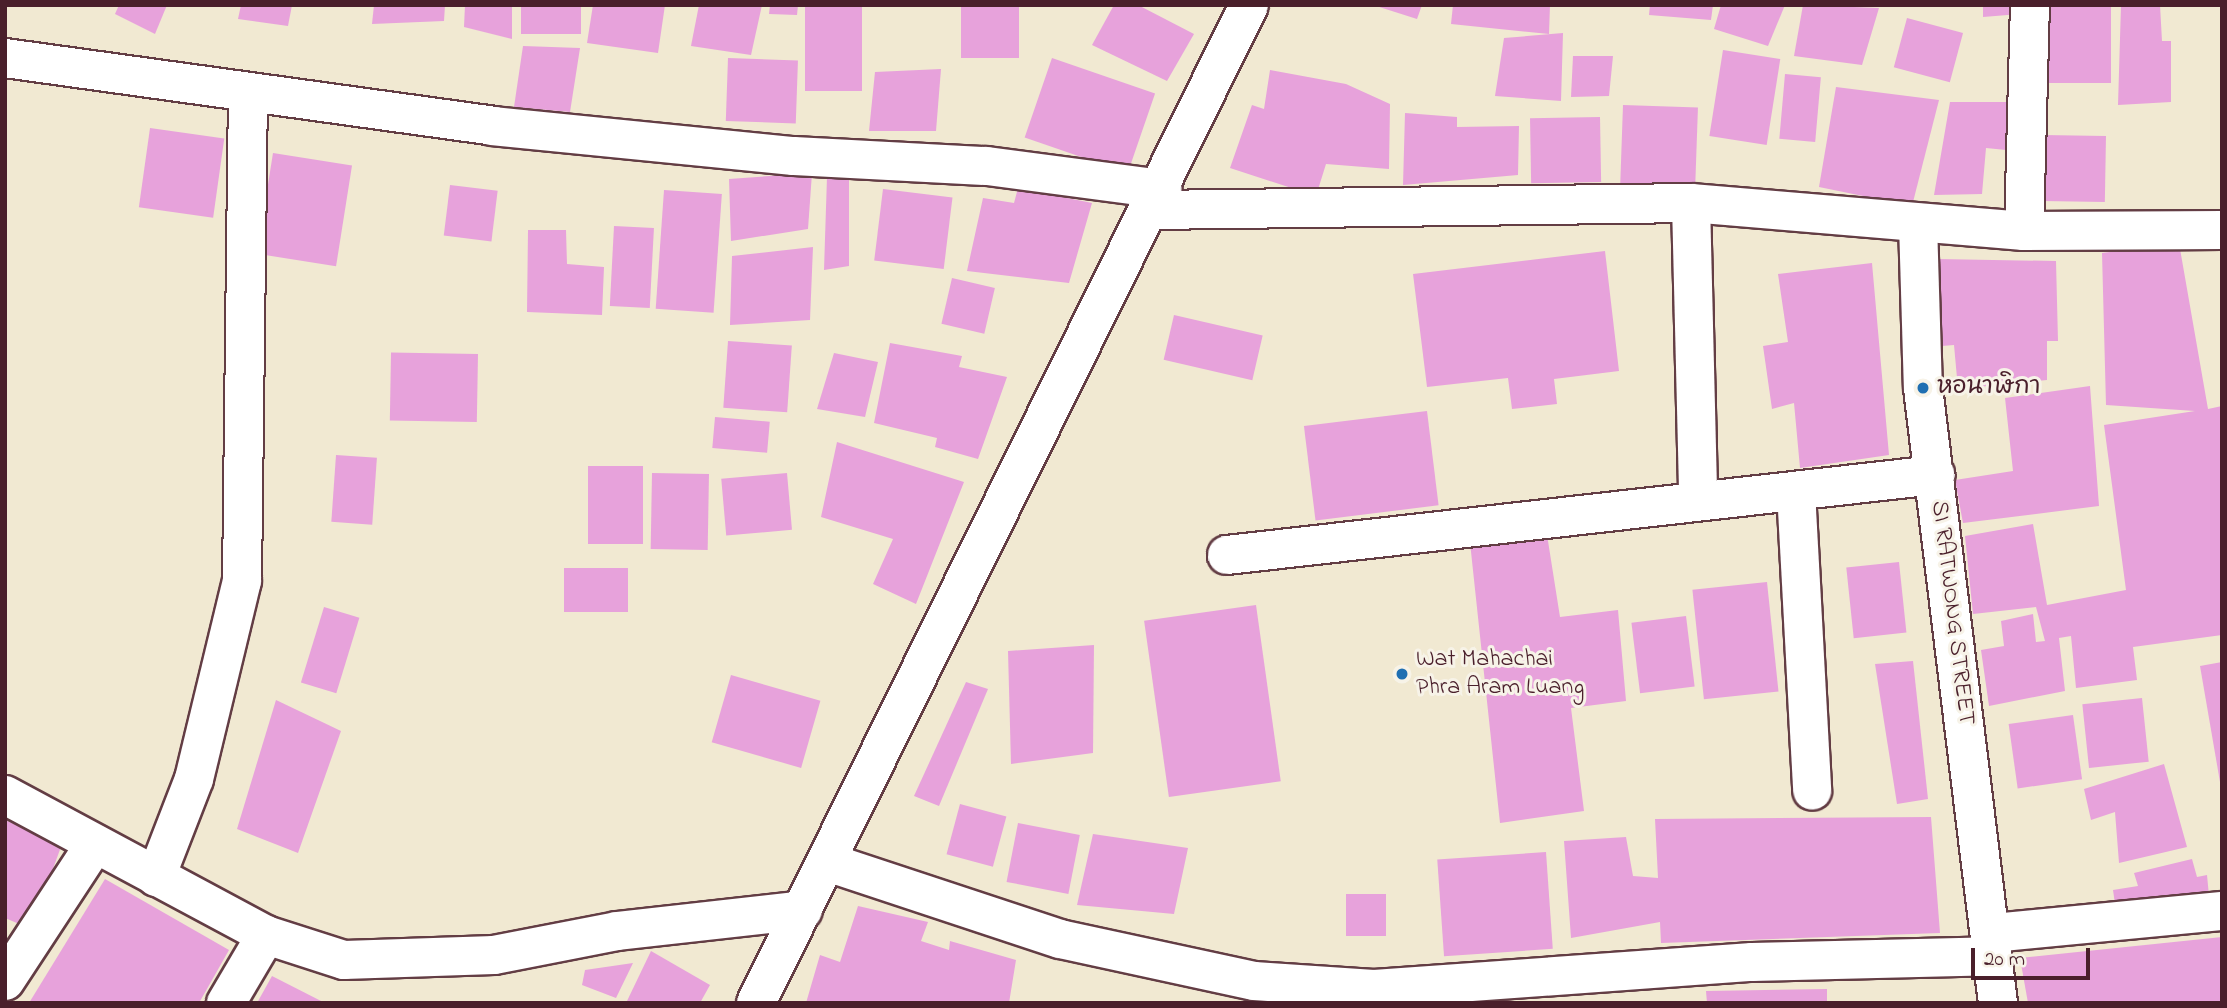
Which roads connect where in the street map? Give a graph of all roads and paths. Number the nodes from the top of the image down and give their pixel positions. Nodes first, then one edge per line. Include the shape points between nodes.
1 (1249, 5) edge
2 (2030, 5) edge
3 (5, 58) edge
4 (248, 92) junction
5 (1156, 200) junction
6 (1690, 203) junction
7 (1918, 223) junction
8 (2222, 230) edge
9 (2024, 231) junction
10 (1935, 475) junction
11 (1796, 491) junction
12 (1698, 499) junction
13 (1227, 555) dead end
14 (1812, 791) dead end
15 (5, 795) edge
16 (95, 844) junction
17 (827, 862) junction
18 (156, 877) junction
19 (803, 910) junction
20 (2222, 911) edge
21 (265, 935) junction
22 (1991, 945) junction
23 (5, 981) edge
24 (1549, 988) edge
25 (226, 1003) edge
26 (757, 1003) edge
27 (1998, 1003) edge

1 - 5 street
2 - 9 street
3 - 4 street
4 - 5 street via 492,126 794,156 987,166
4 - 18 street via 242,581 194,779
5 - 6 street
5 - 17 street
6 - 7 street
6 - 12 street
7 - 9 street
7 - 10 street, SI RATWONG STREET via 1923,388
8 - 9 street
10 - 11 street
10 - 22 street, SI RATWONG STREET
11 - 12 street
11 - 14 street
12 - 13 street
15 - 16 street
16 - 18 street
16 - 23 street
17 - 19 street
17 - 24 street via 1060,939 1246,980 1374,989
18 - 21 street
19 - 21 street via 617,931 494,955 344,960
19 - 26 street
20 - 22 street
21 - 25 street
22 - 24 street
22 - 27 street, SI RATWONG STREET

